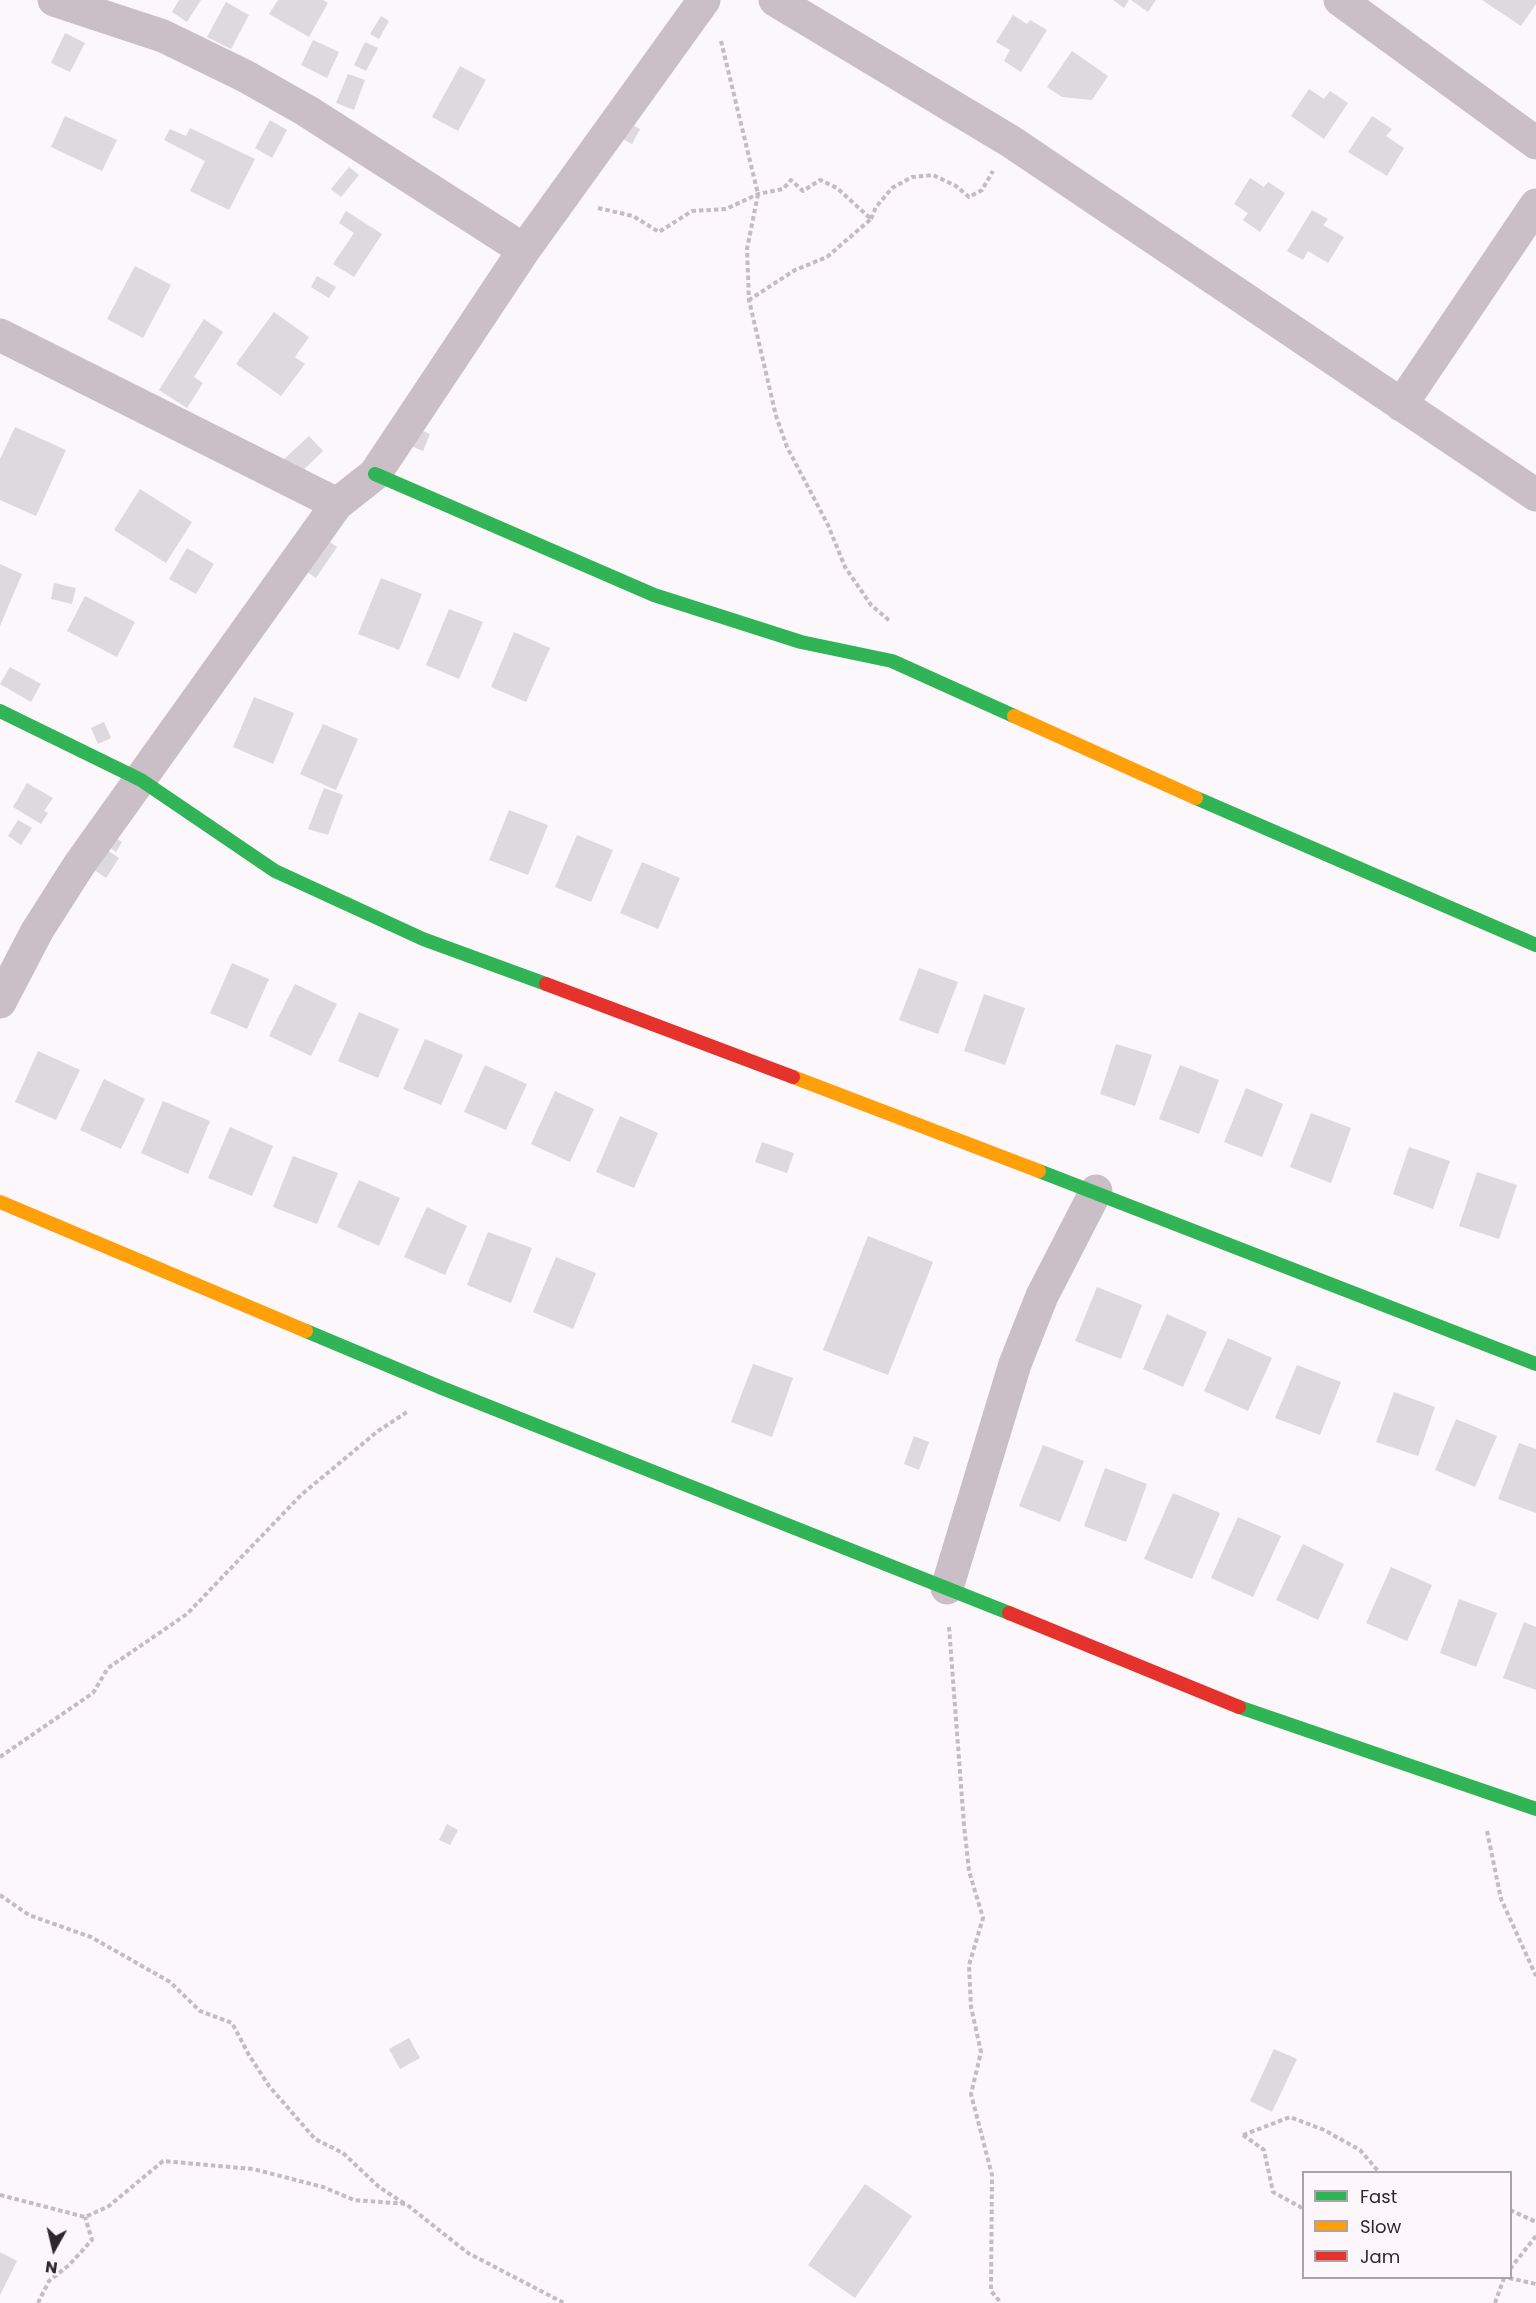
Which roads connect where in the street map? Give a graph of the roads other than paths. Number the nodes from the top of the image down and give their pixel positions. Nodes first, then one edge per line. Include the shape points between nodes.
1 (54, 0) edge
2 (704, 0) edge
3 (775, 0) edge
4 (1340, 0) edge
5 (1536, 143) edge
6 (1536, 206) edge
7 (524, 250) junction
8 (0, 335) edge
9 (1401, 405) junction
10 (375, 474) junction
11 (1536, 495) edge
12 (337, 504) junction
13 (0, 711) edge
14 (141, 780) junction
15 (1536, 945) edge
16 (0, 1002) edge
17 (1096, 1191) junction
18 (0, 1202) edge
19 (1536, 1364) edge
20 (947, 1588) junction
21 (1536, 1809) edge

1 - 7 street via 163,36 245,76 307,111
2 - 7 street
3 - 9 street via 1010,141
4 - 5 street
6 - 9 street
7 - 10 street
8 - 12 street
9 - 11 street
10 - 12 street
10 - 15 street via 654,596 801,642 892,661 1122,766
12 - 14 street
13 - 14 street
14 - 16 street via 43,921
14 - 17 street via 275,871 423,939
17 - 19 street
17 - 20 street via 1042,1296 1015,1364
18 - 20 street via 442,1388
20 - 21 street via 1214,1698

